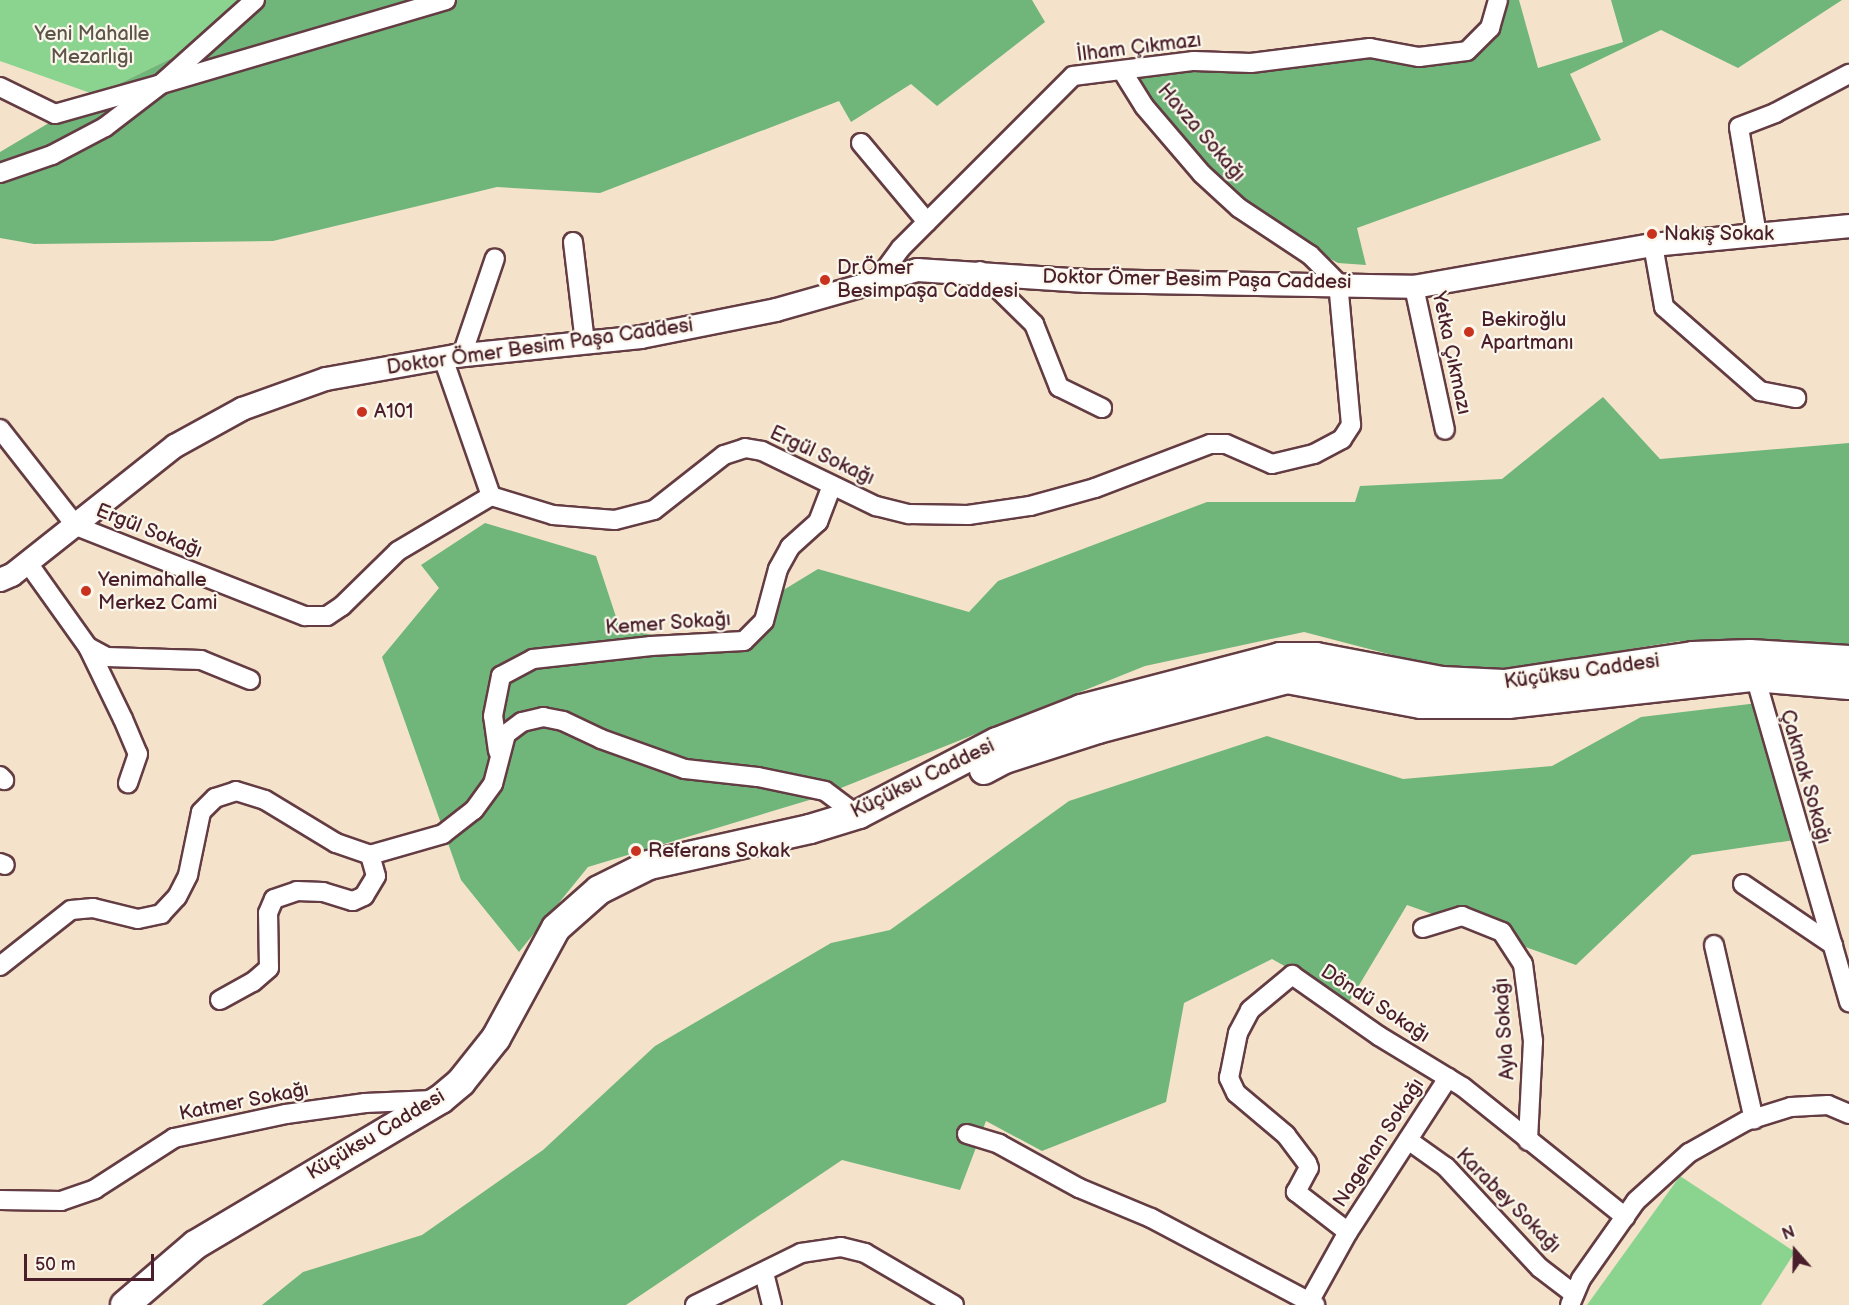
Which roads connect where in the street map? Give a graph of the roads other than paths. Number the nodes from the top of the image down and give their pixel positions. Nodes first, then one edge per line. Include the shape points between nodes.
1 (255, 0) edge
2 (446, 0) edge
3 (1498, 0) edge
4 (1123, 72) junction
5 (1849, 74) edge
6 (161, 84) junction
7 (0, 87) edge
8 (861, 143) dead end
9 (0, 172) edge
10 (927, 222) junction
11 (1849, 226) edge
12 (1757, 235) junction
13 (573, 242) dead end
14 (1653, 245) junction
15 (495, 258) dead end
16 (980, 271) junction
17 (876, 282) junction
18 (1338, 283) junction
19 (1414, 286) junction
20 (585, 342) junction
21 (453, 357) junction
22 (1796, 398) dead end
23 (1102, 408) dead end
24 (0, 429) edge
25 (1445, 430) dead end
26 (832, 486) junction
27 (491, 496) junction
28 (76, 526) junction
29 (28, 563) junction
30 (0, 580) edge
31 (88, 647) junction
32 (1849, 660) edge
33 (1752, 666) junction
34 (250, 680) dead end
35 (1849, 685) edge
36 (499, 759) junction
37 (128, 783) dead end
38 (862, 820) junction
39 (370, 855) junction
40 (1743, 885) dead end
41 (1423, 928) dead end
42 (1714, 945) dead end
43 (1833, 945) junction
44 (0, 966) edge
45 (220, 1000) dead end
46 (1849, 1002) edge
47 (1448, 1078) junction
48 (441, 1100) junction
49 (1849, 1114) edge
50 (1754, 1119) junction
51 (967, 1134) dead end
52 (1408, 1140) junction
53 (1528, 1141) junction
54 (0, 1200) edge
55 (1625, 1217) junction
56 (1348, 1232) junction
57 (764, 1273) junction
58 (1572, 1300) edge
59 (1312, 1303) edge
60 (125, 1305) edge
61 (145, 1305) edge
62 (695, 1305) edge
63 (772, 1305) edge
64 (954, 1305) edge

1 - 6 street
2 - 6 street
3 - 4 street, İlham Çıkmazı via 1490,28 1467,51 1419,57 1370,48 1251,63 1194,61
4 - 10 street, İlham Çıkmazı via 1073,76
4 - 18 street, Havza Sokağı via 1144,106 1202,174 1239,208 1310,255
5 - 12 street via 1775,113 1738,127
6 - 7 street via 55,114
6 - 9 street via 105,127 52,155
8 - 10 street
10 - 17 street, İlham Çıkmazı
11 - 12 street, Doktor Ömer Besim Paşa Caddesi
12 - 14 street, Doktor Ömer Besim Paşa Caddesi
13 - 20 street
14 - 19 street, Doktor Ömer Besim Paşa Caddesi
14 - 22 street via 1664,307 1760,391
15 - 21 street
16 - 17 street, Doktor Ömer Besim Paşa Caddesi via 917,270
16 - 18 street, Doktor Ömer Besim Paşa Caddesi via 1086,281
16 - 23 street via 1034,324 1059,387
17 - 20 street, Doktor Ömer Besim Paşa Caddesi via 776,310 641,337
18 - 19 street, Doktor Ömer Besim Paşa Caddesi
18 - 26 street, Ergül Sokağı via 1351,424 1342,439 1314,454 1272,464 1226,444 1210,444 1095,488 1030,506 968,515 909,514 876,506
19 - 25 street, Yetka Çıkmazı
20 - 21 street, Doktor Ömer Besim Paşa Caddesi
21 - 27 street
21 - 28 street, Doktor Ömer Besim Paşa Caddesi via 326,379 242,409 175,446
24 - 28 street
26 - 27 street, Ergül Sokağı via 762,451 745,448 724,455 654,510 615,520 553,514
26 - 36 street, Kemer Sokağı via 818,522 790,547 778,569 764,621 744,641 533,659 501,676 493,716
27 - 28 street, Ergül Sokağı via 398,551 327,616 305,616 259,601
28 - 29 street, Doktor Ömer Besim Paşa Caddesi
29 - 30 street, Doktor Ömer Besim Paşa Caddesi
29 - 31 street
31 - 34 street via 107,657 201,660
31 - 37 street via 138,754
32 - 33 main road, Küçüksu Caddesi
33 - 35 main road, Küçüksu Caddesi
33 - 38 main road, Küçüksu Caddesi via 1508,704 1421,704 1287,679 1109,726 1005,759
33 - 43 street, Çakmak Sokağı
36 - 38 street via 506,734 522,722 543,717 563,721 685,769 758,777 825,791
36 - 39 street via 493,784 474,810 443,834
38 - 48 main road, Küçüksu Caddesi via 649,865 599,890 556,928 496,1038 461,1082
38 - 61 main road, Küçüksu Caddesi via 810,846 663,878 612,899 574,939 548,978 515,1043 481,1086 430,1124 197,1259
39 - 44 street via 336,843 265,800 236,791 215,798 201,812 181,890 161,914 138,920 93,908 70,910
39 - 45 street via 376,876 364,896 353,901 323,892 297,891 274,899 268,913 269,968
40 - 43 street
41 - 53 street, Ayla Sokağı via 1462,916 1502,932 1523,964 1533,1041
42 - 50 street
43 - 46 street, Çakmak Sokağı
47 - 52 street, Nagehan Sokağı
47 - 53 street, Döndü Sokağı
47 - 56 street, Döndü Sokağı via 1292,975 1269,989 1250,1010 1238,1033 1229,1078 1236,1093 1286,1135 1307,1163 1309,1168 1296,1192
48 - 54 street, Katmer Sokağı via 365,1103 174,1138 95,1189 61,1201
48 - 60 main road, Küçüksu Caddesi via 195,1245
49 - 50 street via 1828,1105 1791,1107
50 - 55 street via 1689,1153
51 - 59 street via 999,1144 1079,1188 1151,1218
52 - 56 street, Nagehan Sokağı
52 - 58 street, Karabey Sokağı via 1446,1167
53 - 55 street, Döndü Sokağı
55 - 58 street
56 - 59 street
57 - 62 street
57 - 63 street
57 - 64 street via 801,1253 841,1247 865,1253

